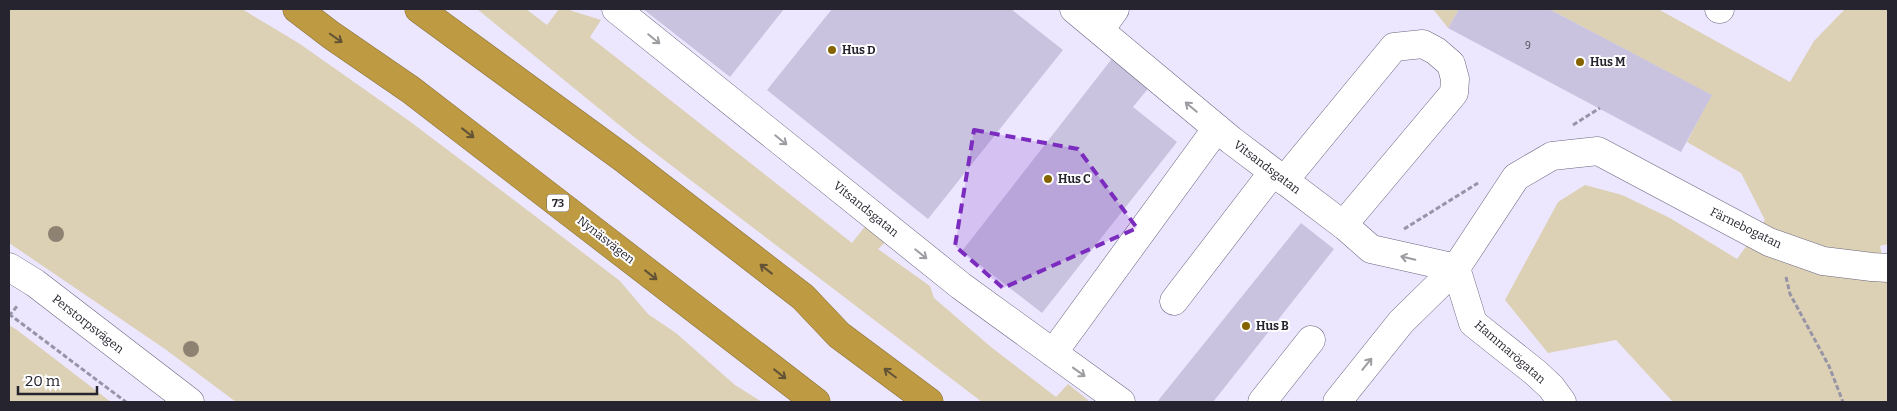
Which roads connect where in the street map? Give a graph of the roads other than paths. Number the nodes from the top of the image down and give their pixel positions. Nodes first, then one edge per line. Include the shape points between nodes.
1 (297, 9) edge
2 (419, 9) edge
3 (444, 9) edge
4 (616, 9) edge
5 (1074, 9) edge
6 (1107, 19) edge
7 (1217, 128) junction
8 (623, 158) junction
9 (1280, 177) junction
10 (1346, 227) junction
11 (9, 267) edge
12 (1456, 268) junction
13 (1888, 268) edge
14 (1174, 301) dead end
15 (1310, 340) dead end
16 (1054, 353) junction
17 (190, 402) edge
18 (816, 402) edge
19 (929, 402) edge
20 (1121, 402) edge
21 (1262, 402) edge
22 (1337, 402) edge
23 (1562, 402) edge

1 -> 18 highway, Nynäsvägen / 73 via 411,90
2 - 8 highway
3 - 8 highway via 561,99
4 -> 16 street, Vitsandsgatan via 961,286
5 - 6 street, Vitsandsgatan
7 -> 6 street, Vitsandsgatan
7 - 9 street, Vitsandsgatan
7 - 16 street
19 -> 8 highway via 839,335 803,297
9 - 10 street, Vitsandsgatan
9 - 10 street via 1292,170 1394,47 1423,44 1436,51 1451,64 1454,93 1349,218
9 - 14 street
12 -> 10 street, Vitsandsgatan via 1371,249
11 - 17 street, Perstorpsvägen via 35,283
12 - 13 street, Färnebogatan via 1516,177 1552,156 1598,151 1769,242 1823,261
22 -> 12 street via 1401,322
12 - 23 street, Hammarögatan via 1473,323 1536,373
15 - 21 street
16 -> 20 street, Vitsandsgatan

